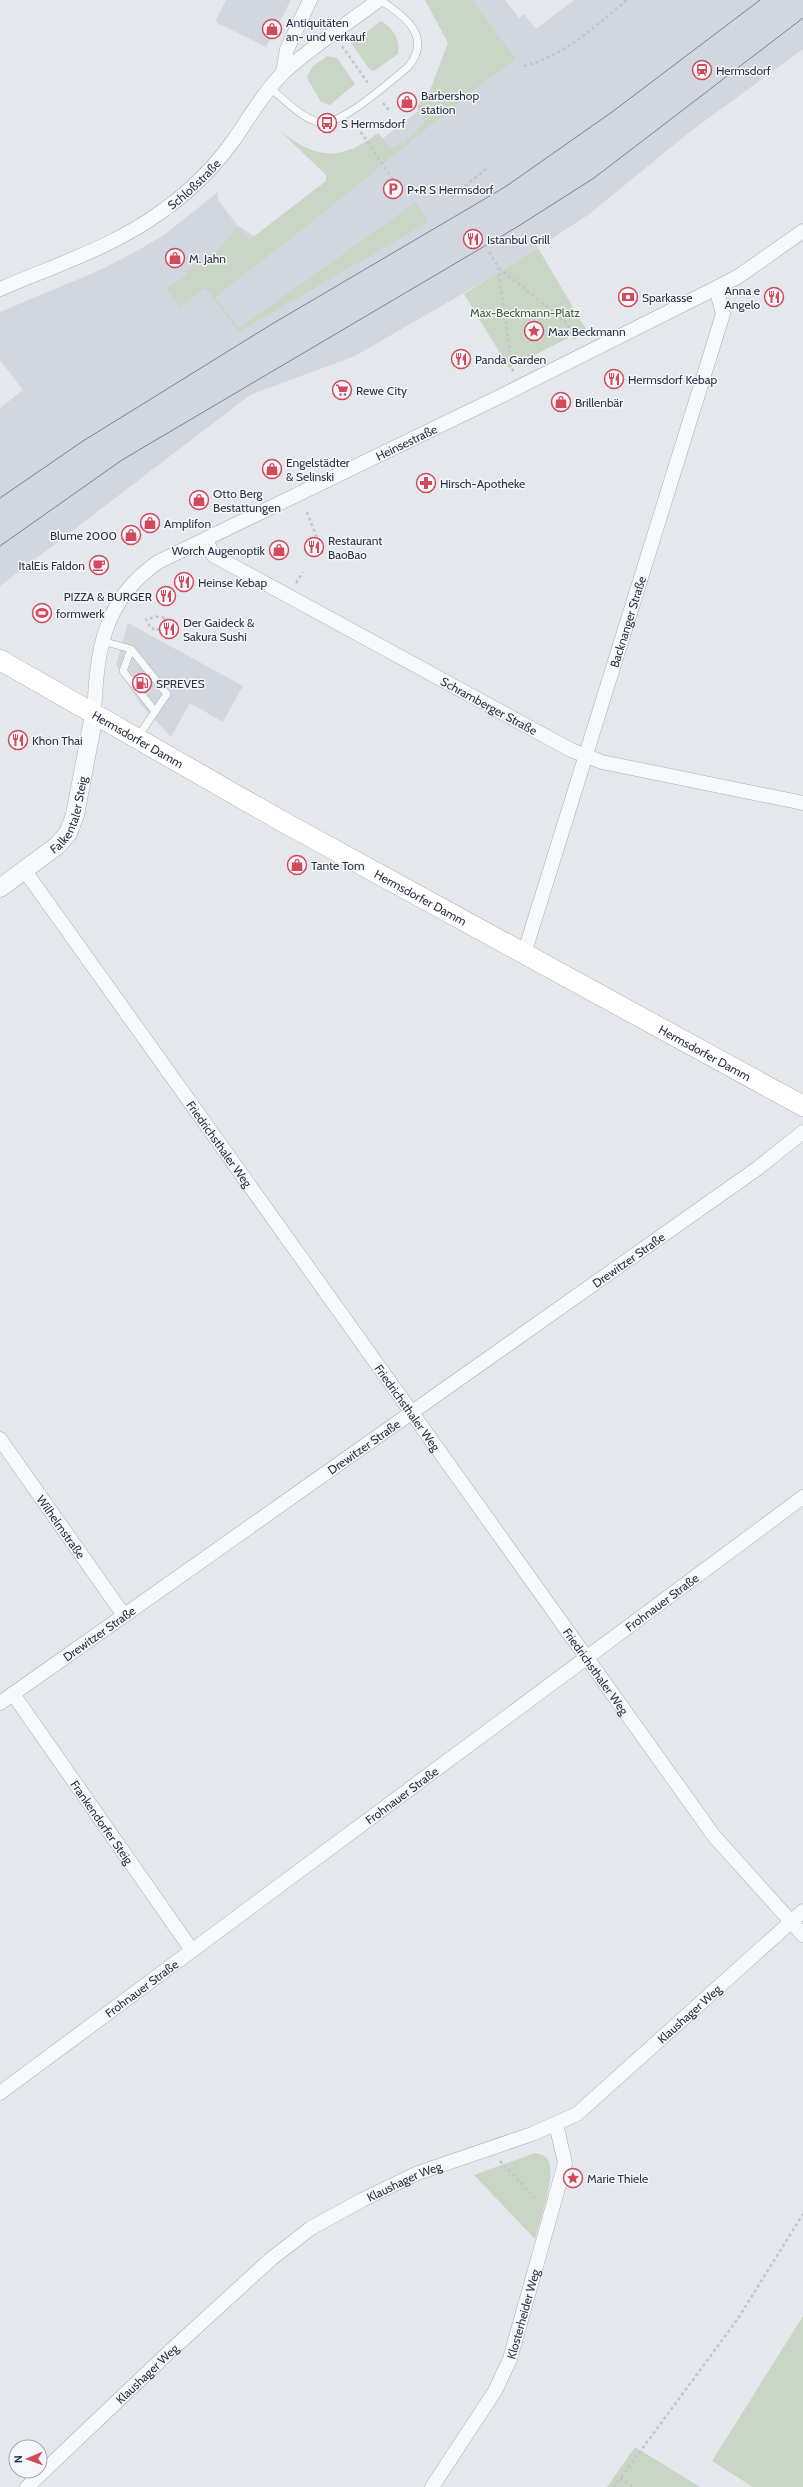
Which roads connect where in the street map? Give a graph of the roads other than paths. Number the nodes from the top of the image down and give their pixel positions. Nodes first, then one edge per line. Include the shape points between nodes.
1 (310, 0) edge
2 (380, 0) edge
3 (283, 73) junction
4 (270, 88) junction
5 (803, 231) edge
6 (716, 288) junction
7 (0, 290) edge
8 (206, 539) junction
9 (102, 641) junction
10 (131, 649) junction
11 (0, 660) edge
12 (154, 710) junction
13 (94, 715) junction
14 (137, 738) junction
15 (586, 756) junction
16 (803, 803) edge
17 (25, 871) junction
18 (0, 888) edge
19 (524, 954) junction
20 (803, 1106) edge
21 (803, 1132) edge
22 (411, 1412) junction
23 (0, 1439) edge
24 (803, 1497) edge
25 (123, 1614) junction
26 (585, 1658) junction
27 (13, 1694) junction
28 (0, 1703) edge
29 (803, 1911) edge
30 (791, 1922) junction
31 (803, 1935) edge
32 (191, 1950) junction
33 (0, 2093) edge
34 (556, 2124) junction
35 (28, 2487) edge
36 (432, 2487) edge

1 - 3 street via 287,49
2 - 3 street, Schloßstraße
2 - 4 lane via 396,10 416,32 416,58 408,67 348,113 327,123 318,122 304,115
3 - 4 street, Schloßstraße
4 - 7 street, Schloßstraße via 232,142 200,179 165,210 132,231 92,251
5 - 6 street, Heinsestraße via 739,276
6 - 8 street, Heinsestraße
6 - 15 street, Backnanger Straße via 723,314
8 - 9 street, Heinsestraße via 168,556 142,573 116,603
8 - 15 street, Schramberger Straße via 213,555
9 - 10 lane
9 - 13 street, Heinsestraße via 96,671
10 - 12 lane via 123,671
10 - 12 lane via 167,694
11 - 13 main road, Hermsdorfer Damm
12 - 14 lane
13 - 14 main road, Hermsdorfer Damm
13 - 17 street, Falkentaler Steig via 75,815 68,833 58,845
14 - 19 main road, Hermsdorfer Damm via 278,820
15 - 16 street, Schramberger Straße via 602,762
15 - 19 street, Backnanger Straße
17 - 18 street, Falkentaler Steig
17 - 22 street, Friedrichsthaler Weg
19 - 20 main road, Hermsdorfer Damm
21 - 22 street, Drewitzer Straße via 758,1168
22 - 25 street, Drewitzer Straße
22 - 26 street, Friedrichsthaler Weg
23 - 25 street, Wilhelmstraße
24 - 26 street, Frohnauer Straße
25 - 27 street, Drewitzer Straße
26 - 30 street, Friedrichsthaler Weg via 714,1836
26 - 32 street, Frohnauer Straße
27 - 28 street, Drewitzer Straße
27 - 32 street, Frankendorfer Steig
29 - 30 street, Klaushager Weg
30 - 31 street, Friedrichsthaler Weg
30 - 34 street, Klaushager Weg via 577,2114
32 - 33 street, Frohnauer Straße
34 - 35 street, Klaushager Weg via 418,2173 311,2228 271,2260 172,2349
34 - 36 street, Klosterheider Weg via 565,2163 510,2359 495,2390

